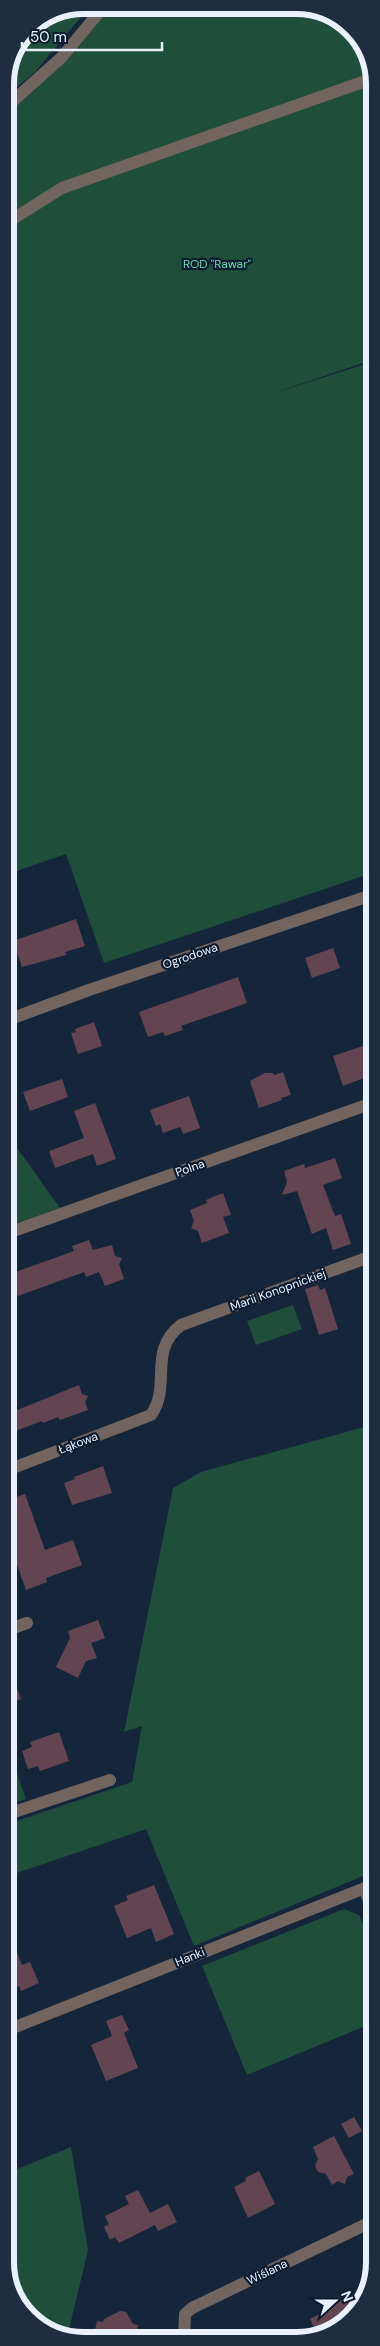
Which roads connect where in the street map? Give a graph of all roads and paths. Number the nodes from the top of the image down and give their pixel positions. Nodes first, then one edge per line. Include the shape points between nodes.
1 (98, 14) edge
2 (366, 81) edge
3 (14, 100) edge
4 (14, 218) edge
5 (366, 897) edge
6 (14, 1018) edge
7 (366, 1105) edge
8 (14, 1231) edge
9 (366, 1258) edge
10 (151, 1415) joint
11 (14, 1468) edge
12 (28, 1623) dead end
13 (14, 1628) edge
14 (110, 1780) dead end
15 (14, 1812) edge
16 (366, 1887) edge
17 (14, 2027) edge
18 (366, 2224) edge
19 (184, 2332) edge

1 - 3 street via 62,57
2 - 4 street via 62,188
5 - 6 street, Ogrodowa
7 - 8 street, Polna
9 - 10 street, Marii Konopnickiej via 181,1325 163,1346 159,1394
10 - 11 street, Łąkowa
12 - 13 street
14 - 15 street
16 - 17 street, Hanki
18 - 19 street, Wiślana via 192,2308 184,2314

